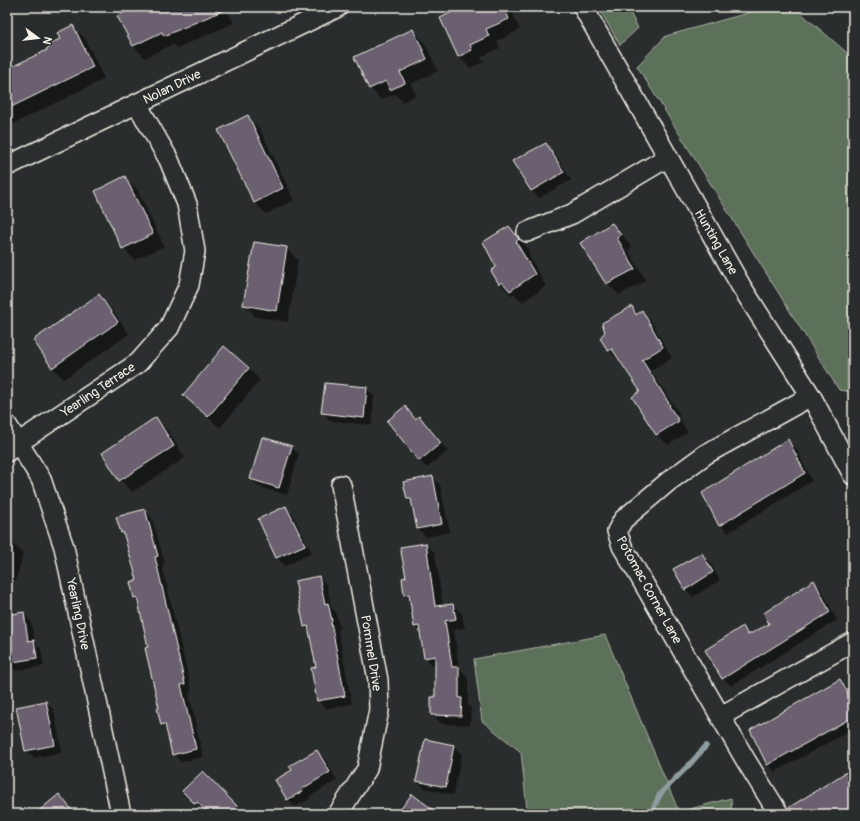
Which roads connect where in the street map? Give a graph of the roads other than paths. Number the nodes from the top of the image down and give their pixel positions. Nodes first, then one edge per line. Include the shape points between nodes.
1 (338, 7) edge
2 (583, 7) edge
3 (137, 104) junction
4 (668, 157) junction
5 (7, 166) edge
6 (527, 232) dead end
7 (811, 396) junction
8 (7, 425) edge
9 (12, 448) edge
10 (853, 475) edge
11 (341, 485) dead end
12 (853, 642) edge
13 (721, 716) junction
14 (121, 814) edge
15 (338, 814) edge
16 (779, 814) edge

1 - 3 street, Nolan Drive
2 - 4 street, Hunting Lane
3 - 5 street, Nolan Drive
3 - 9 street, Yearling Terrace via 169,160 187,204 195,251 189,285 169,328 138,363
4 - 6 street via 572,214
4 - 7 street, Hunting Lane via 741,286
7 - 10 street, Hunting Lane
7 - 13 street, Potomac Corner Lane via 706,454 623,520 617,531 622,546
8 - 9 street, Yearling Drive
9 - 14 street, Yearling Drive via 41,479 64,547
11 - 15 street, Pommel Drive via 378,680 379,710 367,769
12 - 13 street
13 - 16 street, Potomac Corner Lane

